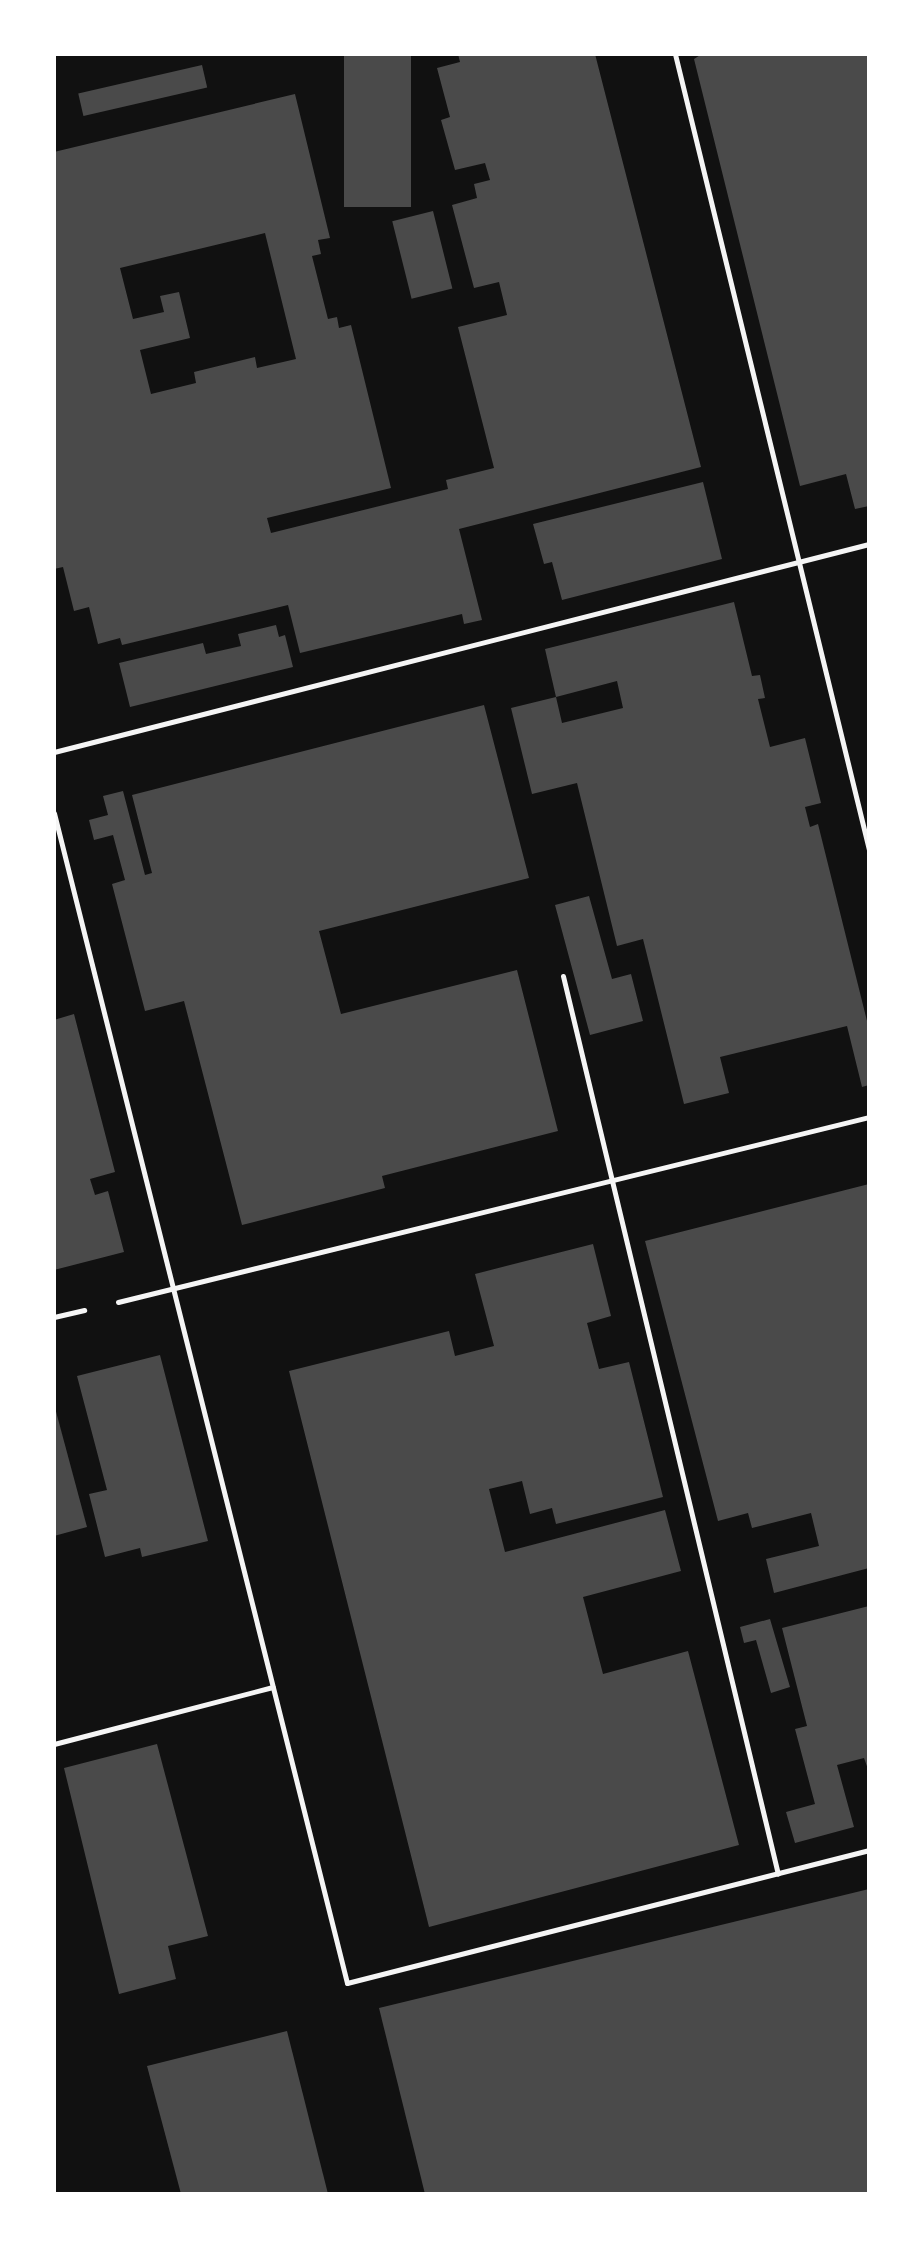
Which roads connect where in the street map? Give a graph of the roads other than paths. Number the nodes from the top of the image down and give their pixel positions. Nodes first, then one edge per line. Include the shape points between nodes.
1 (675, 54) edge
2 (869, 544) edge
3 (799, 562) junction
4 (54, 752) edge
5 (54, 813) edge
6 (869, 850) edge
7 (563, 976) dead end
8 (869, 1117) edge
9 (612, 1180) junction
10 (173, 1287) junction
11 (118, 1302) dead end
12 (84, 1310) dead end
13 (54, 1317) edge
14 (273, 1687) junction
15 (54, 1744) edge
16 (869, 1850) edge
17 (778, 1874) junction

1 - 3 lane
2 - 3 lane
3 - 4 lane
3 - 6 lane
5 - 10 lane
7 - 9 lane
8 - 9 lane
9 - 10 lane
9 - 17 lane
10 - 11 lane
10 - 14 lane
12 - 13 lane
14 - 15 lane
14 - 17 lane via 347,1983
16 - 17 lane

